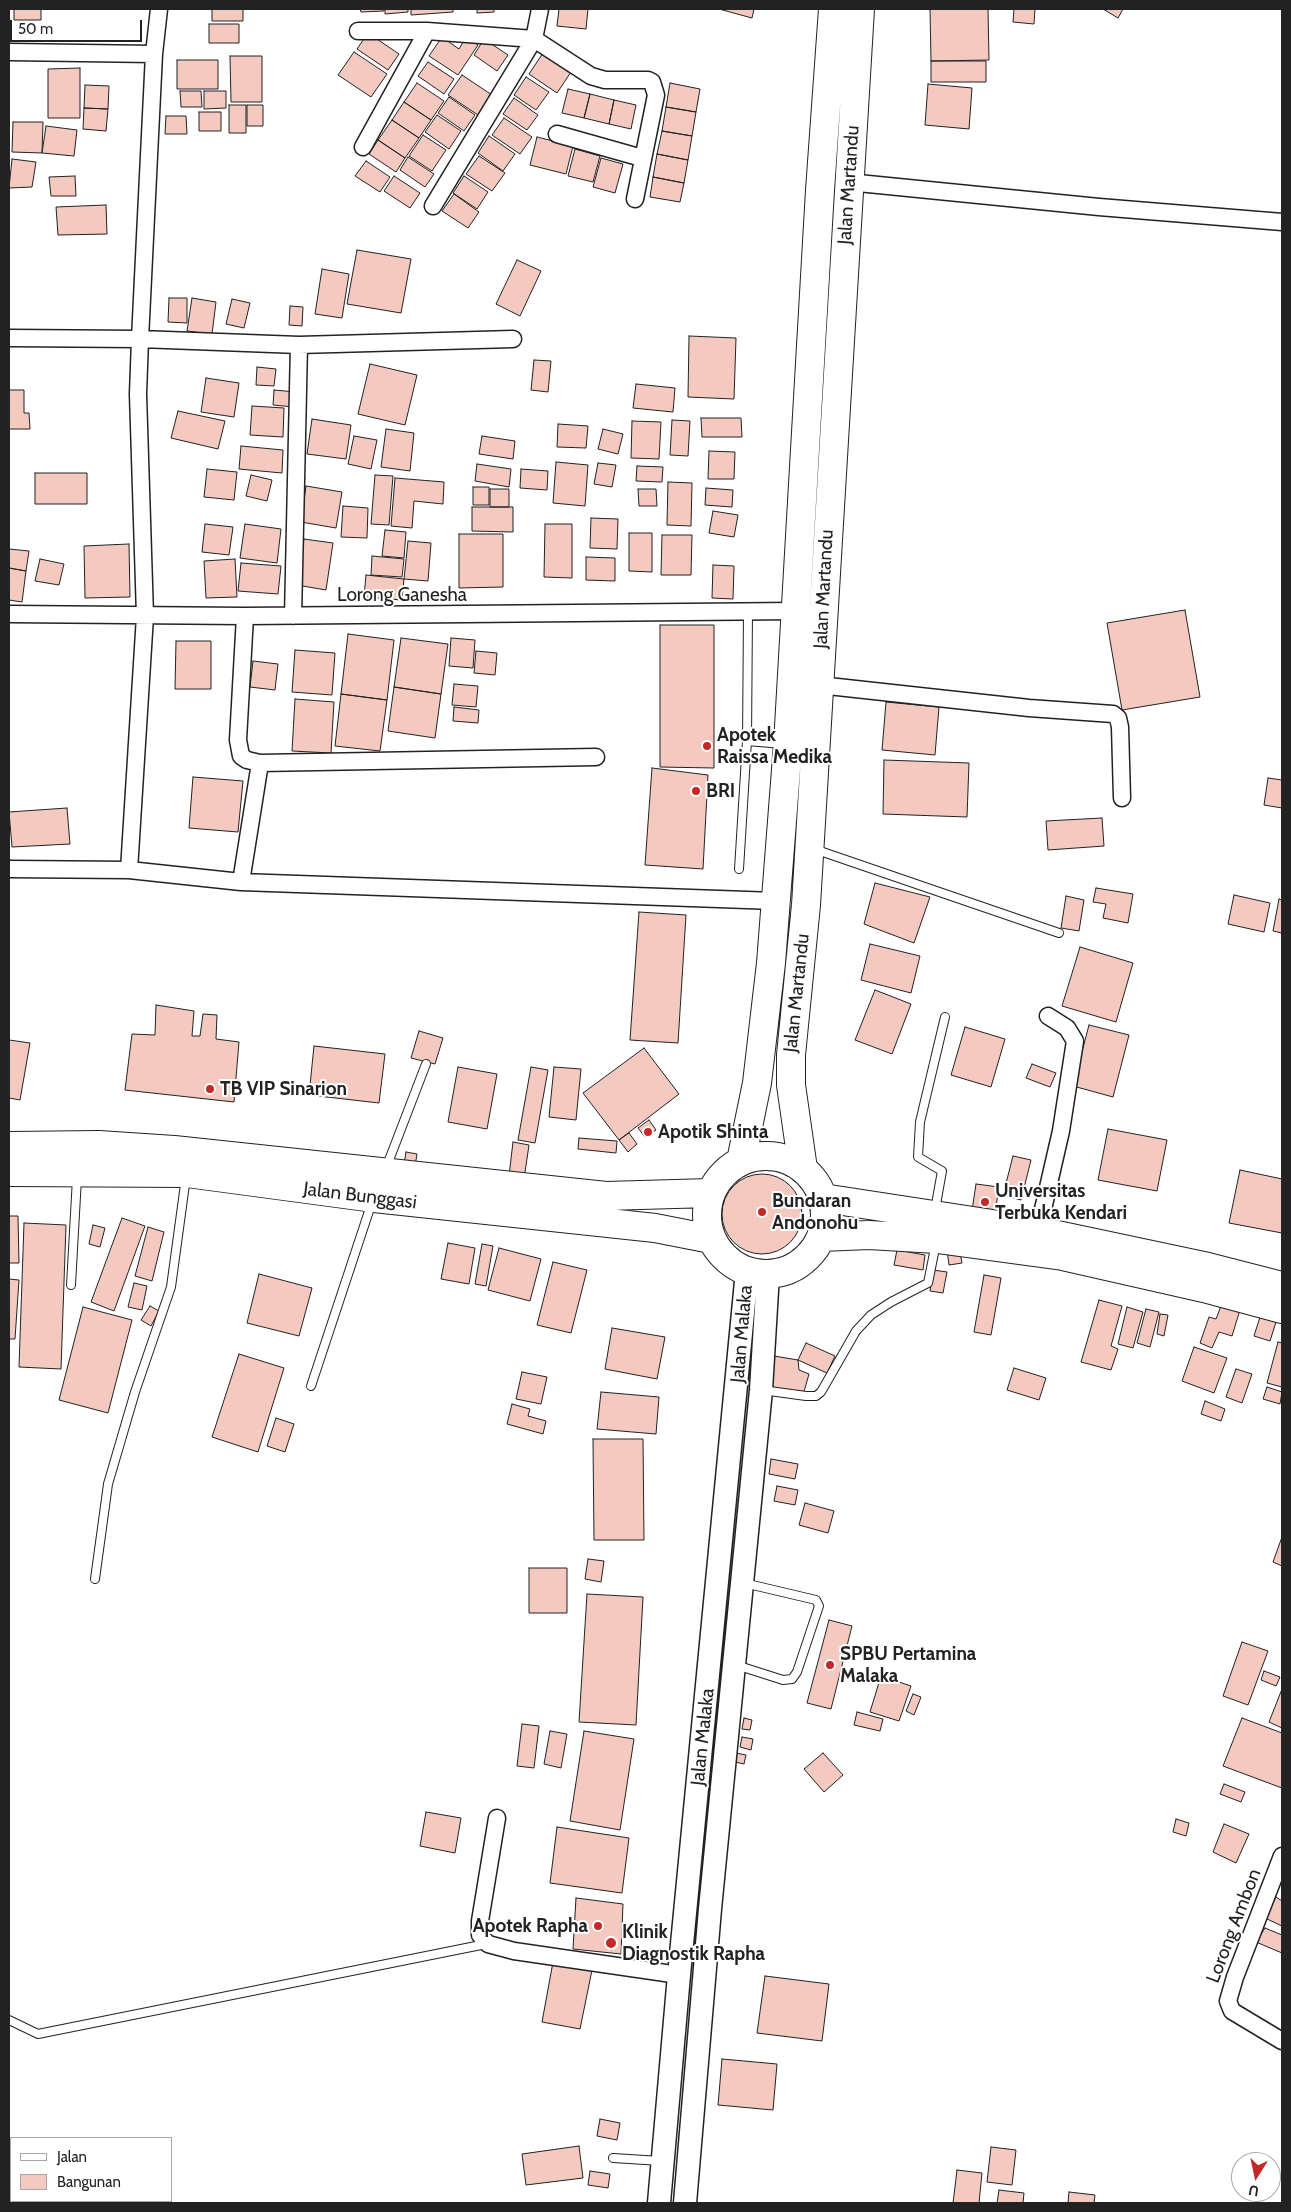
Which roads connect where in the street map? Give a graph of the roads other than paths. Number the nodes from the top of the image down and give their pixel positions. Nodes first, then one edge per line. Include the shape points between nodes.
1 (159, 9) edge
2 (540, 9) edge
3 (833, 9) edge
4 (860, 9) edge
5 (358, 31) dead end
6 (427, 31) junction
7 (534, 39) junction
8 (9, 52) edge
9 (154, 54) junction
10 (557, 134) dead end
11 (362, 147) dead end
12 (642, 158) junction
13 (848, 182) junction
14 (635, 199) dead end
15 (433, 206) dead end
16 (1282, 222) edge
17 (9, 338) edge
18 (513, 339) dead end
19 (140, 340) junction
20 (299, 345) junction
21 (811, 360) junction
22 (838, 361) junction
23 (748, 610) junction
24 (796, 611) junction
25 (9, 614) edge
26 (145, 616) junction
27 (245, 616) junction
28 (293, 616) junction
29 (819, 685) junction
30 (747, 741) junction
31 (788, 744) junction
32 (596, 757) dead end
33 (260, 763) junction
34 (1122, 798) dead end
35 (809, 848) junction
36 (9, 869) edge
37 (739, 869) dead end
38 (129, 870) junction
39 (241, 882) junction
40 (775, 901) junction
41 (1059, 933) dead end
42 (1048, 1016) dead end
43 (945, 1017) dead end
44 (426, 1064) dead end
45 (9, 1146) edge
46 (741, 1161) junction
47 (803, 1169) junction
48 (78, 1171) junction
49 (9, 1172) edge
50 (385, 1172) junction
51 (187, 1173) junction
52 (710, 1193) junction
53 (374, 1198) junction
54 (823, 1198) junction
55 (936, 1227) junction
56 (1038, 1231) junction
57 (821, 1237) junction
58 (711, 1238) junction
59 (758, 1273) junction
60 (1206, 1277) junction
61 (71, 1285) dead end
62 (1282, 1286) edge
63 (1282, 1309) edge
64 (311, 1386) dead end
65 (761, 1390) junction
66 (95, 1579) dead end
67 (743, 1583) junction
68 (734, 1665) junction
69 (497, 1818) dead end
70 (1282, 1856) edge
71 (488, 1944) junction
72 (679, 1975) junction
73 (9, 2020) edge
74 (1282, 2041) edge
75 (613, 2158) dead end
76 (663, 2162) junction
77 (660, 2203) edge
78 (684, 2203) edge

1 - 9 street
2 - 7 street
3 - 21 highway, Jalan Martandu
4 - 13 highway, Jalan Martandu
5 - 6 street
6 - 7 street
6 - 11 street
7 - 12 street via 591,76 604,80 652,82 656,95
7 - 15 street
8 - 9 street
9 - 19 street
10 - 12 street
12 - 14 street
13 - 16 street
13 - 22 highway, Jalan Martandu
17 - 19 street
18 - 20 street
19 - 20 street
19 - 26 street via 138,394
20 - 28 street
21 - 22 highway
21 - 24 highway, Jalan Martandu
22 - 29 highway, Jalan Martandu
23 - 24 street, Lorong Ganesha
23 - 28 street, Lorong Ganesha
23 - 30 lane
24 - 31 highway, Jalan Martandu
25 - 26 street, Lorong Ganesha
26 - 27 street, Lorong Ganesha
26 - 38 street
27 - 28 street, Lorong Ganesha
27 - 33 street via 238,740 241,756
29 - 34 street via 1113,714 1118,718 1120,727
29 - 35 highway, Jalan Martandu
30 - 31 lane
30 - 37 lane
31 - 40 highway, Jalan Martandu
32 - 33 street
33 - 39 street
35 - 41 lane
35 - 47 highway, Jalan Martandu via 790,1055
36 - 38 street
38 - 39 street
39 - 40 street
40 - 46 highway, Jalan Martandu via 757,1083
42 - 56 street via 1067,1028 1075,1042 1061,1131
43 - 55 lane via 920,1122 918,1157 942,1171
44 - 50 lane
45 - 50 highway, Jalan Bunggasi via 99,1145 174,1150
46 - 47 highway via 762,1155 784,1158
46 - 52 highway via 717,1180
47 - 54 highway
48 - 49 highway, Jalan Bunggasi
48 - 51 highway, Jalan Bunggasi
48 - 61 lane
50 - 52 highway, Jalan Bunggasi via 606,1196
51 - 53 highway, Jalan Bunggasi
51 - 66 lane via 171,1287 108,1484
52 - 58 highway via 706,1216
53 - 58 highway, Jalan Bunggasi via 655,1228
53 - 64 lane
54 - 55 highway
54 - 57 highway via 825,1224
55 - 56 highway
55 - 57 highway
55 - 60 highway via 1063,1256
55 - 65 lane via 928,1283 871,1315 856,1331 821,1392 816,1396 806,1396
56 - 60 highway
57 - 59 highway via 800,1264 785,1271
58 - 59 highway via 725,1259
59 - 65 street, Jalan Malaka
59 - 72 street, Jalan Malaka
60 - 62 highway
60 - 63 highway
65 - 67 street, Jalan Malaka
67 - 68 street, Jalan Malaka
67 - 68 lane via 816,1600 819,1606 792,1679 783,1680
68 - 78 street, Jalan Malaka
69 - 71 street via 480,1921 480,1935
70 - 74 street, Lorong Ambon via 1228,2001 1232,2011
71 - 72 street via 514,1951
71 - 73 lane via 38,2034
72 - 76 street, Jalan Malaka
75 - 76 lane
76 - 77 street, Jalan Malaka

